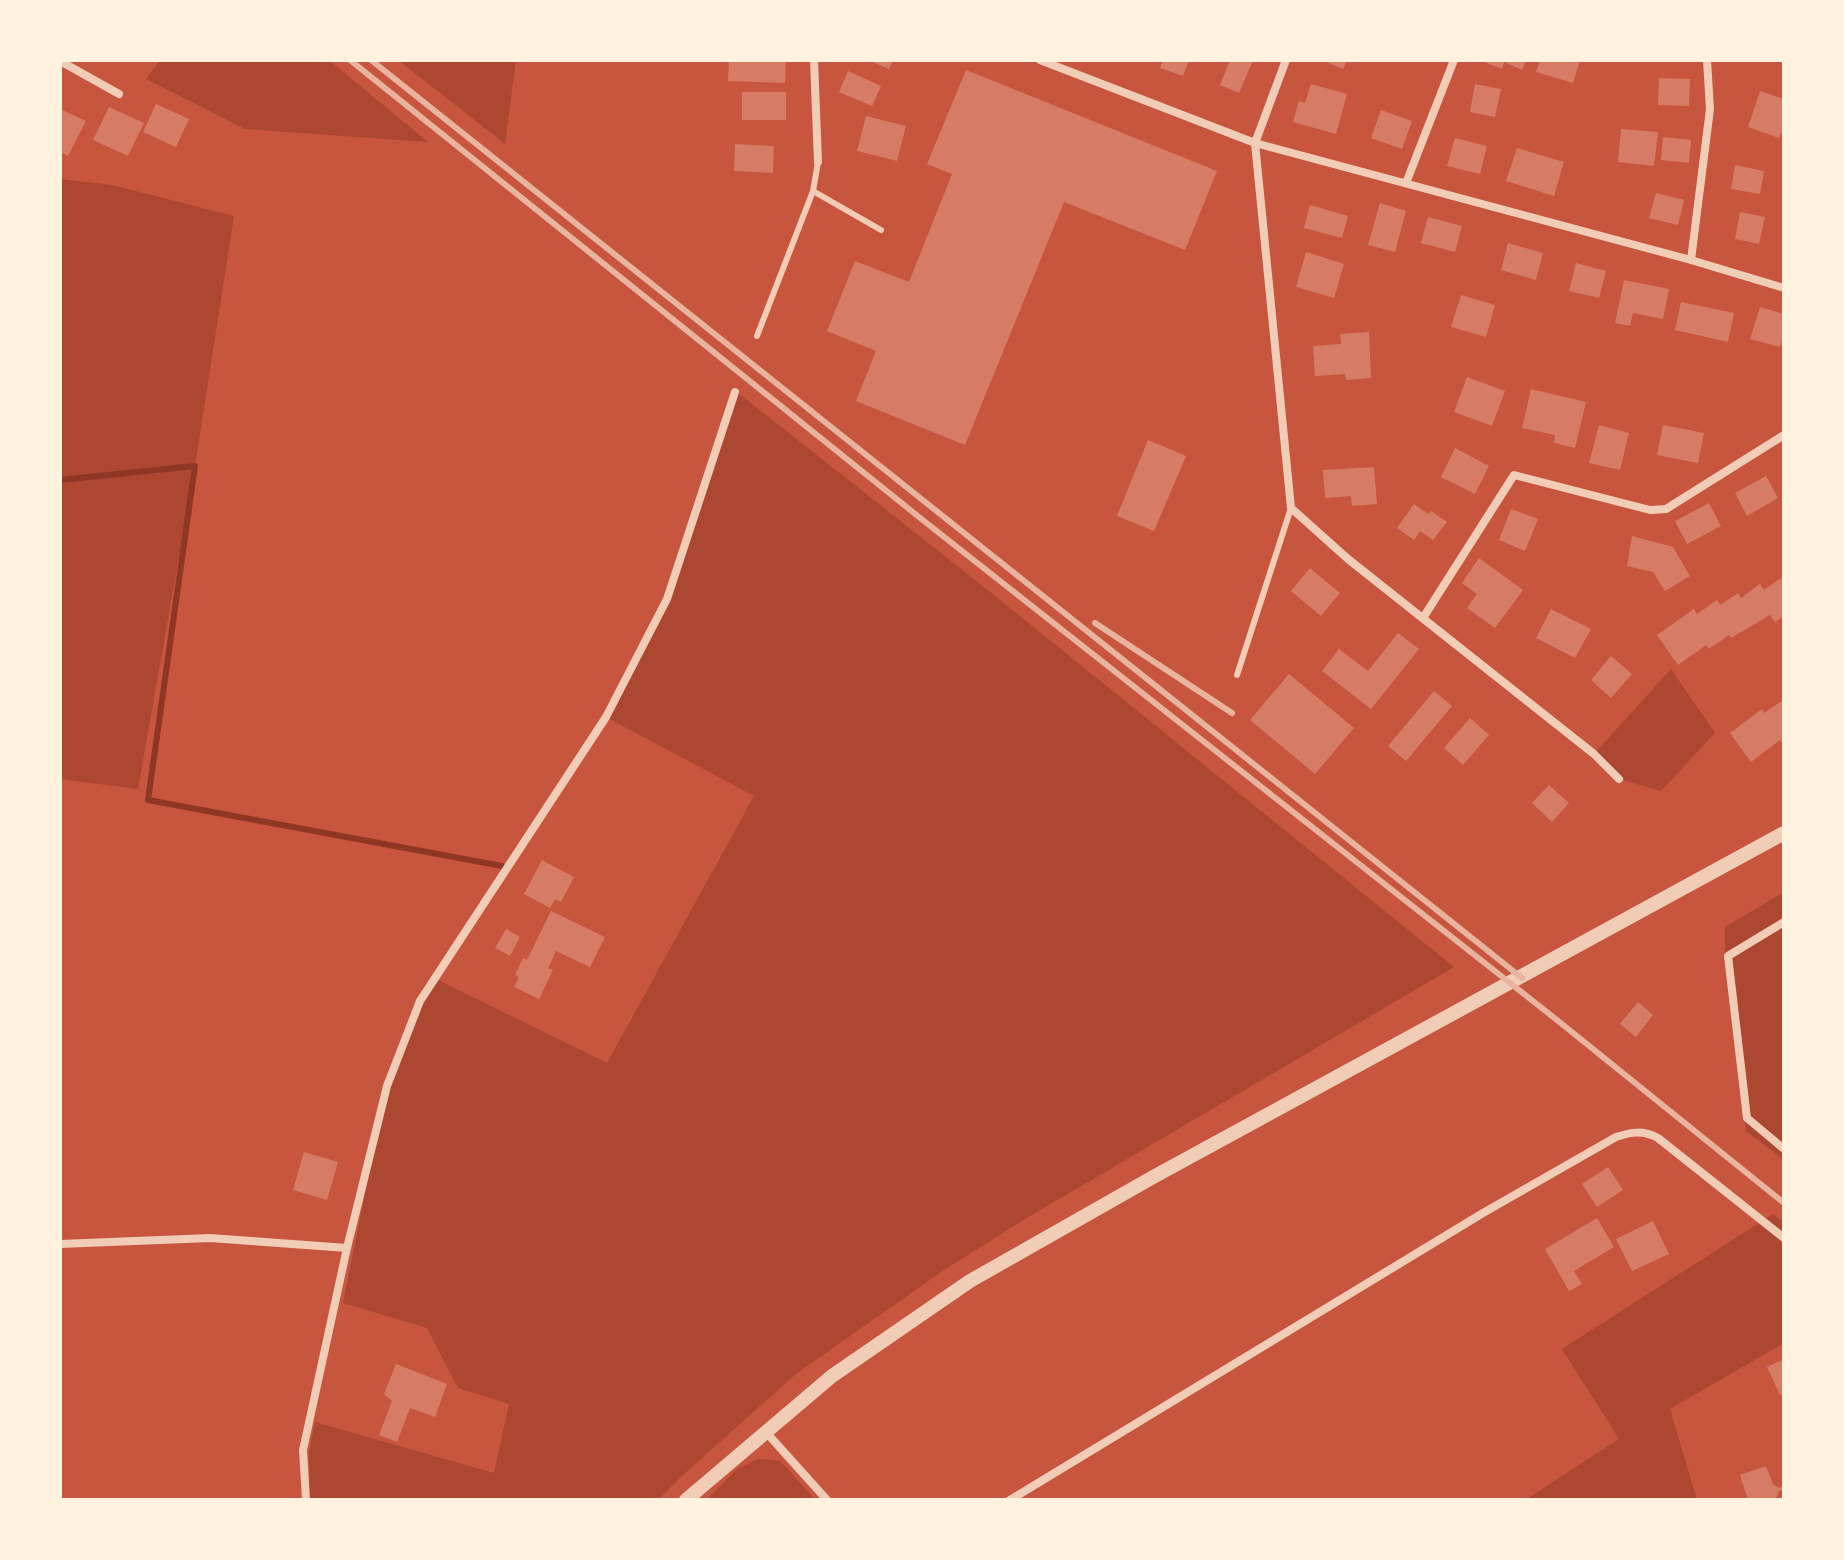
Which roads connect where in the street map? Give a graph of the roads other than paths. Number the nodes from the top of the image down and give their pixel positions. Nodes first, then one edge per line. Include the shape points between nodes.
1 (814, 60) edge
2 (1040, 60) edge
3 (1286, 60) edge
4 (1454, 60) edge
5 (1707, 60) edge
6 (60, 61) edge
7 (119, 94) dead end
8 (1255, 143) junction
9 (818, 162) joint
10 (1406, 183) junction
11 (813, 191) junction
12 (881, 230) dead end
13 (1691, 260) junction
14 (1784, 288) edge
15 (757, 336) dead end
16 (735, 392) dead end
17 (1784, 435) edge
18 (1291, 508) junction
19 (1423, 618) junction
20 (1237, 675) dead end
21 (1619, 779) dead end
22 (1784, 833) edge
23 (1784, 922) edge
24 (1784, 1149) edge
25 (1784, 1238) edge
26 (60, 1244) edge
27 (347, 1248) junction
28 (765, 1431) junction
29 (306, 1500) edge
30 (686, 1500) edge
31 (827, 1500) edge
32 (1010, 1500) edge

1 - 9 street
2 - 8 street
3 - 8 street
4 - 10 street
5 - 13 street via 1710,109
6 - 7 street
8 - 10 street
8 - 18 street
9 - 11 lane
10 - 13 street
11 - 12 lane
11 - 15 lane
13 - 14 street
16 - 27 street via 667,599 630,673 420,1001 387,1086
17 - 19 street via 1666,509 1650,510 1514,475
18 - 19 street
18 - 20 lane
19 - 21 street
22 - 28 street via 970,1281 832,1376
23 - 24 street via 1728,956 1747,1118
25 - 32 street via 1658,1138 1630,1132 1483,1213
26 - 27 street via 210,1238
27 - 29 street via 303,1450
28 - 30 street
28 - 31 street

